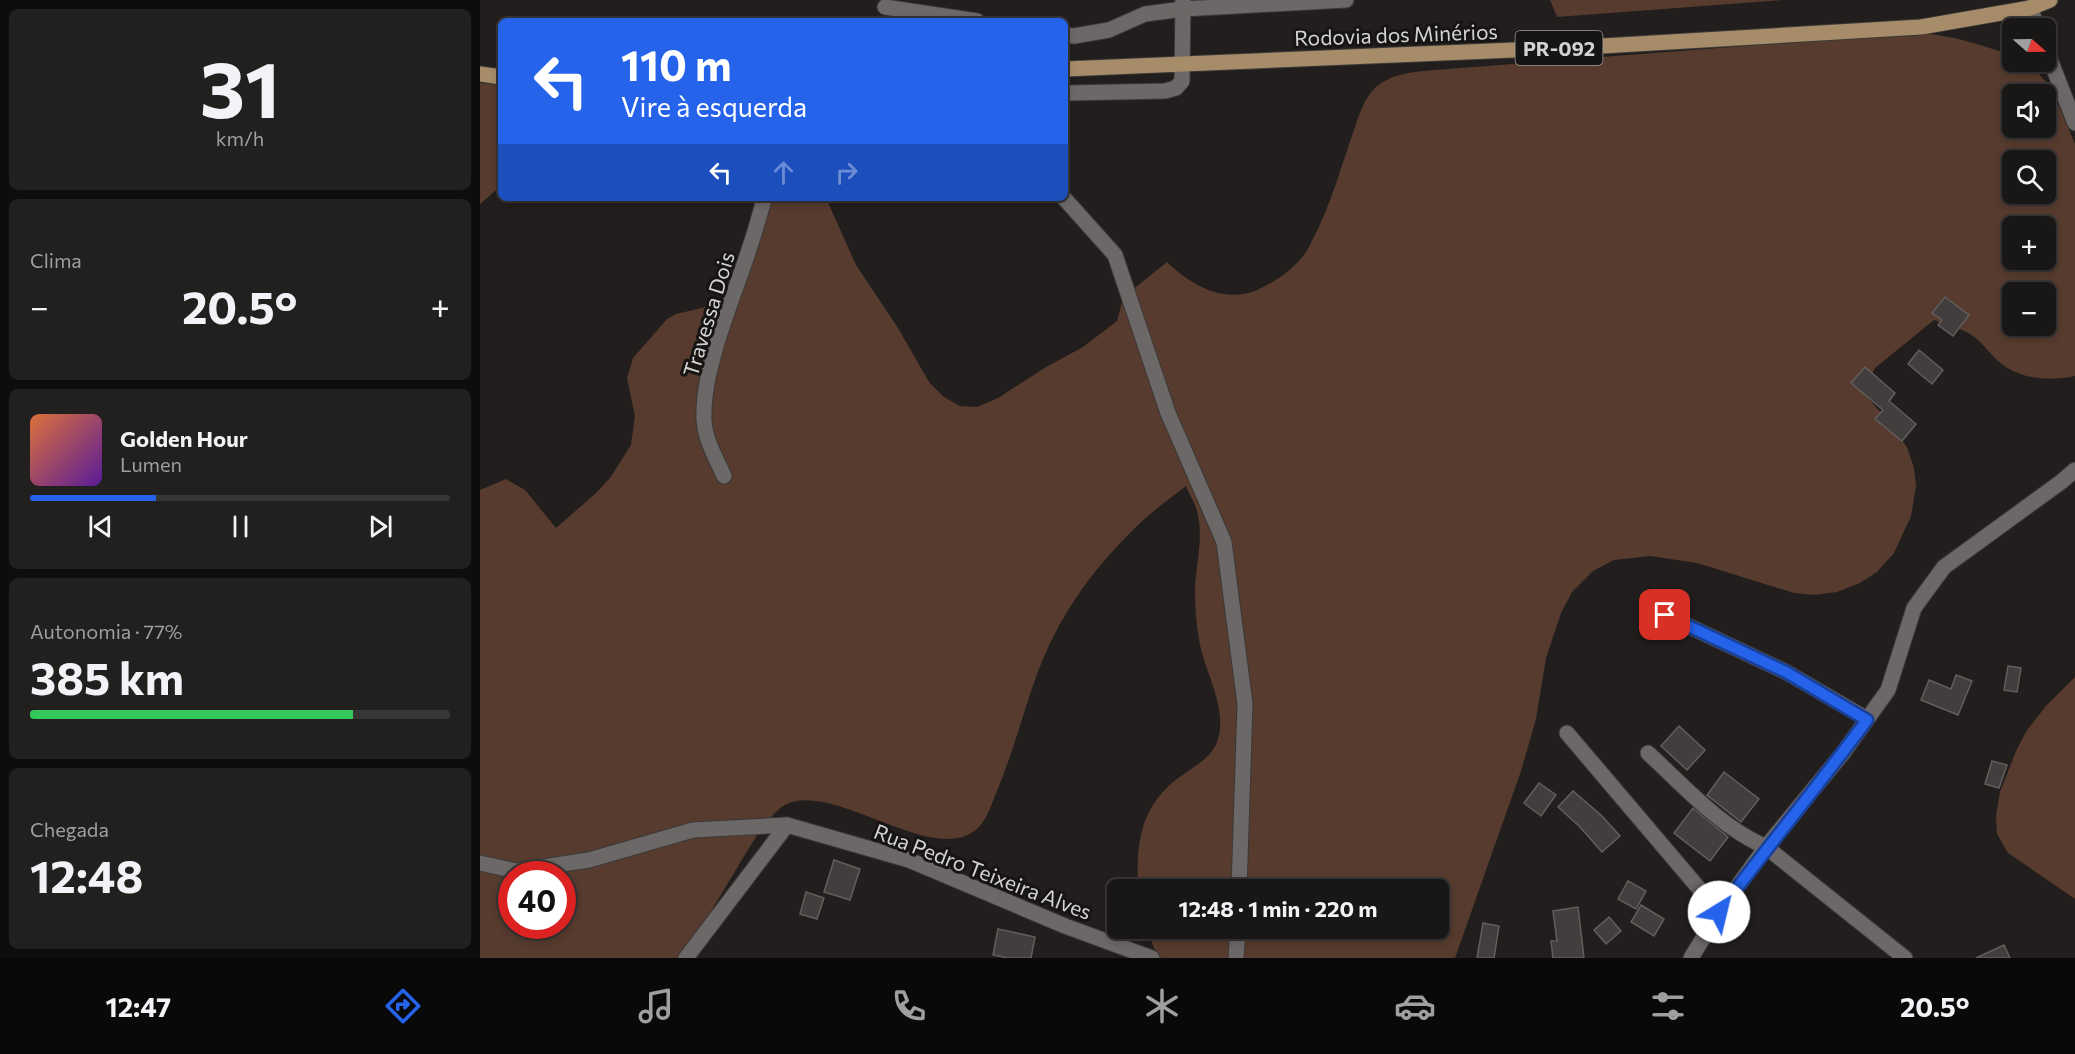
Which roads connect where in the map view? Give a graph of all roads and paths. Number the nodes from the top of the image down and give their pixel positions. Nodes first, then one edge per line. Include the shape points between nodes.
1 (1346, 0) edge
2 (2050, 0) edge
3 (1183, 4) edge
4 (2033, 4) edge
5 (885, 7) dead end
6 (958, 18) edge
7 (1068, 35) edge
8 (1183, 64) junction
9 (1072, 68) edge
10 (2055, 72) edge
11 (480, 74) edge
12 (498, 77) edge
13 (1068, 89) edge
14 (1068, 94) edge
15 (2075, 123) edge
16 (763, 201) edge
17 (1067, 201) edge
18 (2075, 470) edge
19 (724, 476) dead end
20 (1665, 615) dead end
21 (1867, 720) junction
22 (1566, 733) dead end
23 (1648, 753) dead end
24 (787, 825) junction
25 (1766, 847) junction
26 (480, 863) edge
27 (1239, 879) edge
28 (1719, 912) junction
29 (1237, 939) edge
30 (686, 958) edge
31 (1152, 958) edge
32 (1236, 958) edge
33 (1691, 958) edge
34 (1905, 958) edge

1 - 3 street
2 - 4 main road, Rodovia dos Minérios / PR-092
3 - 7 street via 1145,14 1109,30
3 - 8 street
4 - 8 main road, Rodovia dos Minérios / PR-092 via 1921,27 1585,47
5 - 6 street
8 - 9 main road, Rodovia dos Minérios / PR-092
8 - 14 street via 1182,81 1166,91
9 - 13 street
10 - 15 street
11 - 12 main road
16 - 19 street, Travessa Dois via 707,379 704,420 709,443
17 - 27 street via 1115,255 1168,413 1224,542 1245,704
18 - 21 street via 1944,567 1914,608 1888,690
20 - 21 street via 1786,672
21 - 25 street
22 - 28 street
23 - 25 street via 1703,805 1747,838
24 - 26 street, Rua Pedro Teixeira Alves via 693,830 589,860 516,871
24 - 30 street
24 - 31 street, Rua Pedro Teixeira Alves via 909,860
25 - 28 street
25 - 34 street
28 - 33 street
29 - 32 street

